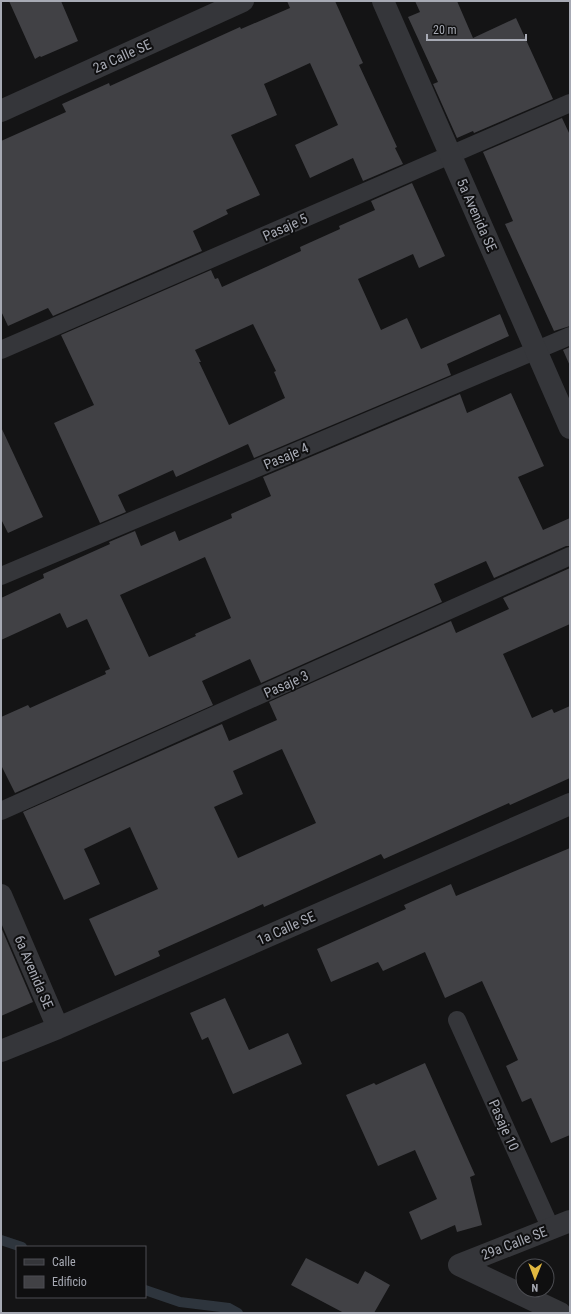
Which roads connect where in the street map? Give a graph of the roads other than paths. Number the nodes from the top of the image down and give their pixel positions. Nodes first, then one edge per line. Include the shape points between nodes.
1 (243, 1) edge
2 (383, 1) edge
3 (570, 103) edge
4 (1, 111) edge
5 (450, 155) junction
6 (570, 336) edge
7 (1, 350) edge
8 (536, 351) junction
9 (570, 428) edge
10 (570, 556) edge
11 (1, 576) edge
12 (570, 804) edge
13 (1, 811) edge
14 (1, 895) edge
15 (457, 1020) dead end
16 (58, 1028) junction
17 (1, 1051) edge
18 (560, 1225) edge
19 (560, 1313) edge

1 - 4 street, 2a Calle SE
2 - 5 street, 5a Avenida SE
3 - 5 lane, Pasaje 5
5 - 7 lane, Pasaje 5
5 - 8 street, 5a Avenida SE
6 - 8 lane, Pasaje 4
8 - 9 street, 5a Avenida SE
8 - 11 lane, Pasaje 4
10 - 13 lane, Pasaje 3
12 - 16 street, 1a Calle SE
14 - 16 street, 6a Avenida SE
15 - 18 lane, Pasaje 10
16 - 17 street, 1a Calle SE
18 - 19 street, 29a Calle SE via 459,1265

